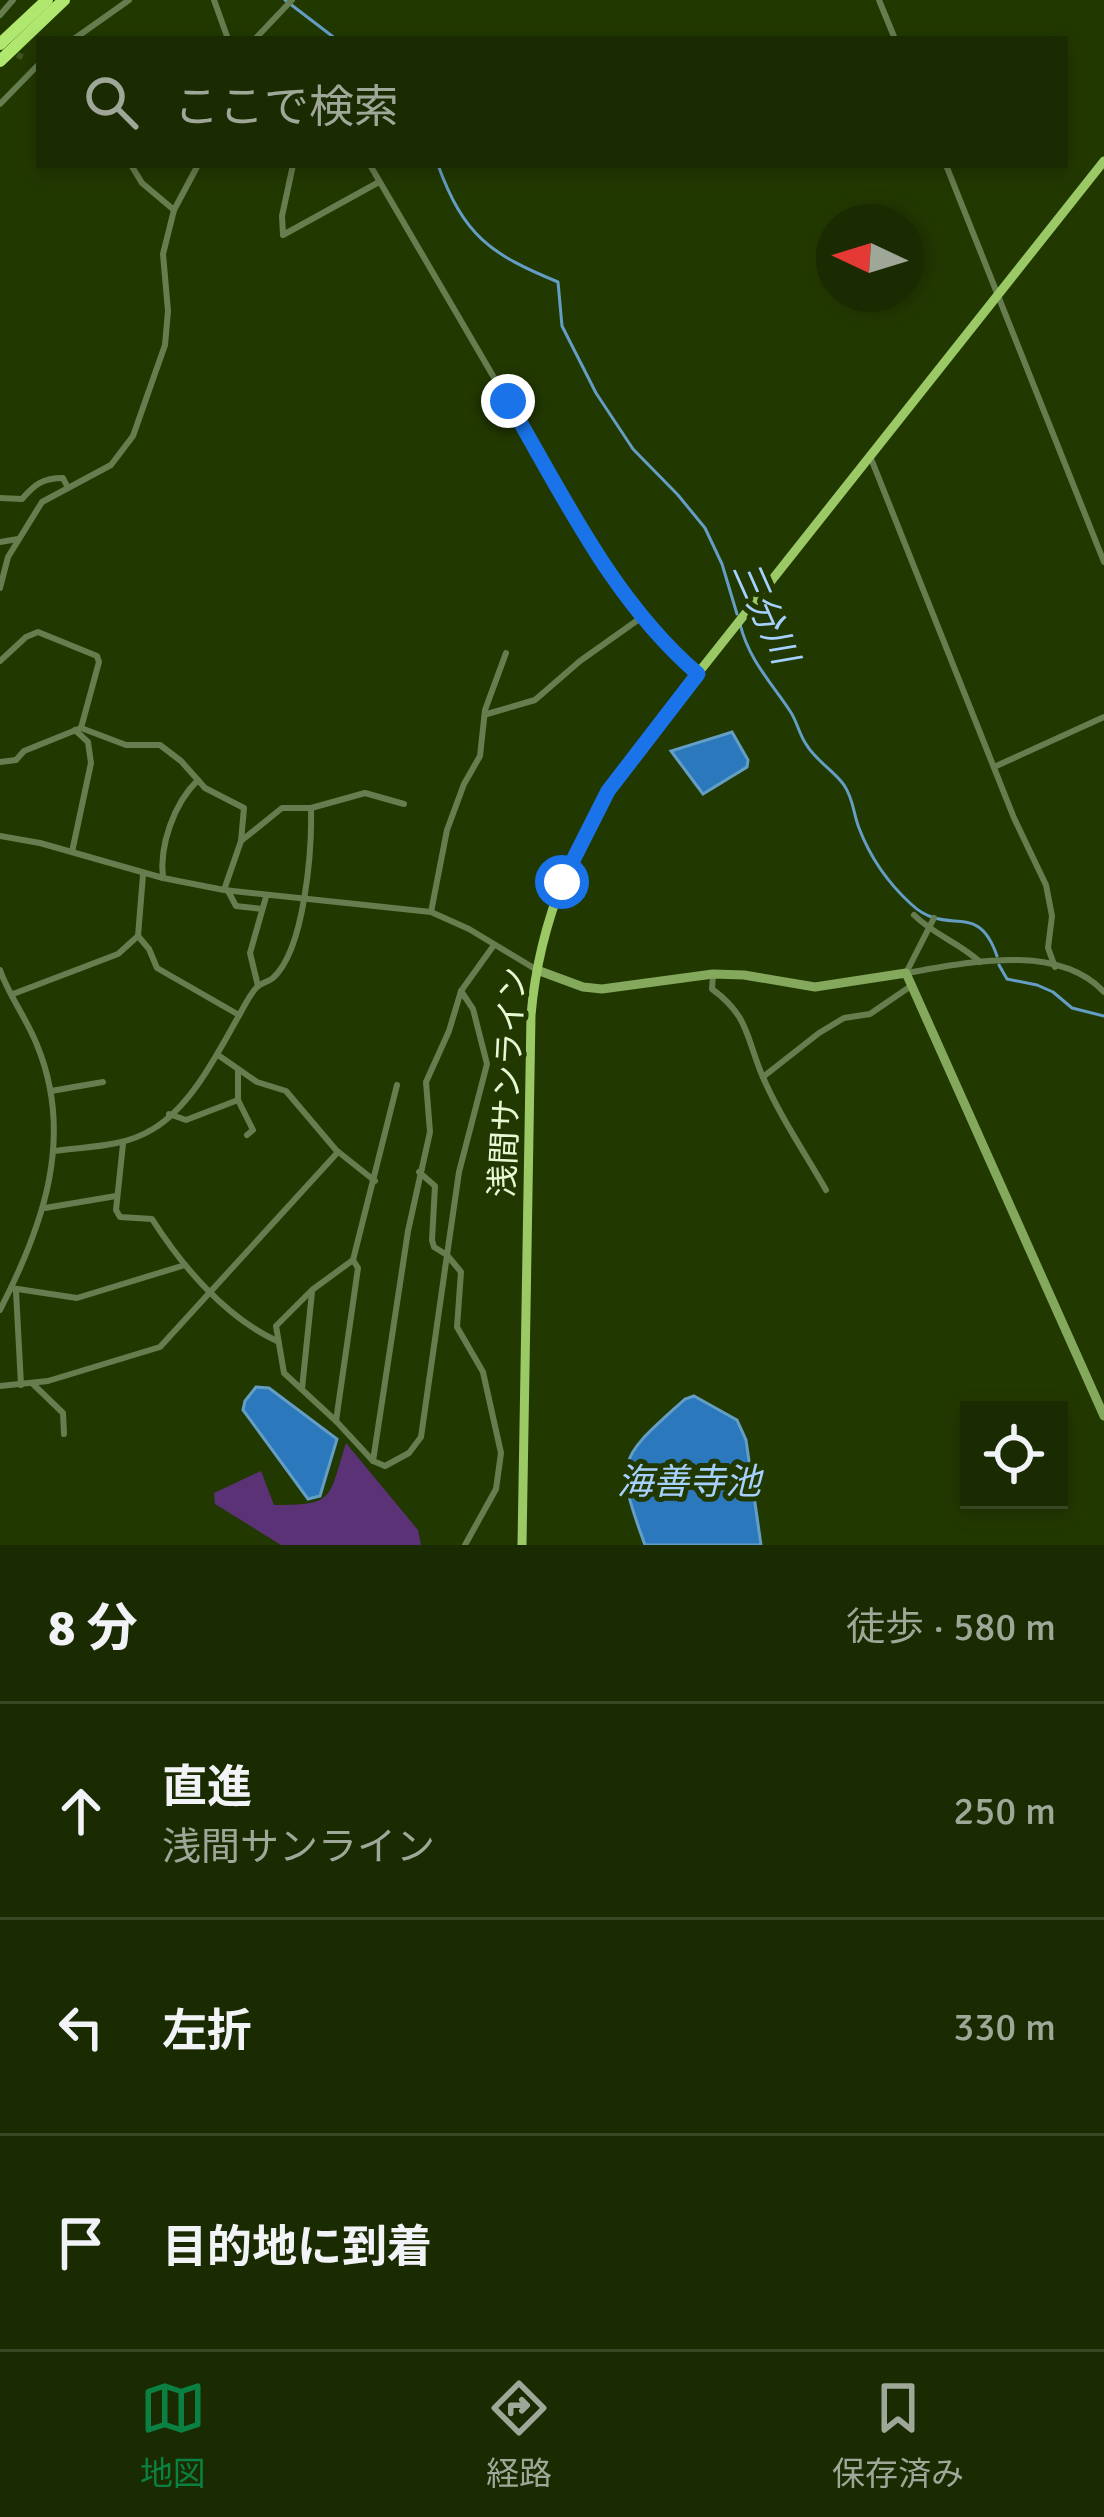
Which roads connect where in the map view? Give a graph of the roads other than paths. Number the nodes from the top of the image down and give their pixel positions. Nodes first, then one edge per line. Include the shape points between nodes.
1 (14, 0) edge
2 (47, 0) edge
3 (64, 0) edge
4 (129, 0) edge
5 (214, 0) edge
6 (292, 0) edge
7 (879, 0) edge
8 (0, 15) edge
9 (78, 36) edge
10 (227, 36) edge
11 (261, 36) edge
12 (894, 36) edge
13 (0, 44) edge
14 (24, 58) tunnel mouth
15 (0, 61) edge
16 (36, 64) edge
17 (36, 67) edge
18 (0, 104) edge
19 (1104, 161) edge
20 (132, 168) edge
21 (196, 168) edge
22 (291, 168) edge
23 (372, 168) edge
24 (947, 168) edge
25 (380, 181) junction
26 (174, 210) junction
27 (998, 294) junction
28 (870, 456) junction
29 (68, 488) junction
30 (0, 498) edge
31 (18, 538) junction
32 (0, 542) edge
33 (1104, 562) edge
34 (0, 587) edge
35 (642, 616) junction
36 (506, 653) dead end
37 (0, 661) edge
38 (698, 674) junction
39 (487, 714) junction
40 (1104, 717) edge
41 (78, 729) junction
42 (0, 762) edge
43 (994, 767) junction
44 (198, 780) junction
45 (404, 804) dead end
46 (311, 808) junction
47 (0, 836) edge
48 (241, 841) junction
49 (73, 852) junction
50 (143, 873) junction
51 (163, 878) junction
52 (226, 890) junction
53 (266, 896) junction
54 (303, 902) junction
55 (262, 909) junction
56 (430, 912) junction
57 (914, 915) dead end
58 (934, 918) dead end
59 (928, 929) junction
60 (138, 936) junction
61 (494, 945) junction
62 (980, 962) junction
63 (1055, 967) junction
64 (0, 970) edge
65 (537, 970) junction
66 (906, 973) junction
67 (713, 974) junction
68 (2, 983) edge
69 (912, 985) junction
70 (258, 986) junction
71 (461, 992) junction
72 (1104, 992) edge
73 (13, 994) junction
74 (239, 1015) junction
75 (218, 1055) junction
76 (238, 1069) junction
77 (763, 1077) junction
78 (103, 1082) dead end
79 (397, 1084) dead end
80 (52, 1091) junction
81 (238, 1100) junction
82 (169, 1114) junction
83 (248, 1135) dead end
84 (123, 1144) junction
85 (54, 1151) junction
86 (338, 1152) junction
87 (419, 1172) junction
88 (375, 1181) junction
89 (826, 1190) dead end
90 (116, 1196) junction
91 (45, 1208) junction
92 (447, 1255) junction
93 (353, 1260) junction
94 (185, 1265) junction
95 (14, 1289) junction
96 (312, 1290) junction
97 (210, 1292) junction
98 (0, 1310) edge
99 (278, 1341) junction
100 (33, 1384) junction
101 (21, 1385) junction
102 (0, 1386) edge
103 (302, 1389) junction
104 (1104, 1416) edge
105 (336, 1421) junction
106 (64, 1435) dead end
107 (373, 1461) junction
108 (466, 1545) edge
109 (522, 1545) edge

1 - 8 street
2 - 13 highway
3 - 15 highway
4 - 9 street
5 - 10 street
6 - 11 street
7 - 12 street
14 - 16 street
17 - 18 street
19 - 27 main road, 浅間サンライン
20 - 26 street
21 - 26 street
22 - 25 street via 284,235
23 - 25 street
24 - 27 street
25 - 35 street via 608,573
26 - 29 street via 163,254 165,345 145,404 124,452
27 - 28 main road, 浅間サンライン
27 - 33 street
28 - 38 main road, 浅間サンライン
28 - 43 street
29 - 30 street via 63,478 50,478 22,499
29 - 31 street via 42,502
31 - 32 street
31 - 34 street
35 - 38 street
35 - 39 street via 535,700
36 - 39 street
37 - 41 street via 38,632 97,656
38 - 65 main road, 浅間サンライン via 590,822 562,882
39 - 56 street via 479,756 447,830
40 - 43 street
41 - 42 street
41 - 44 street via 126,745 160,745
41 - 49 street via 92,763
43 - 63 street via 1046,885
44 - 48 street via 244,808
44 - 51 street via 160,852
45 - 46 street via 365,794
46 - 48 street via 281,808
46 - 54 street
47 - 49 street
48 - 52 street
49 - 50 street
50 - 51 street
50 - 60 street
51 - 52 street
52 - 53 street
52 - 55 street via 236,906
53 - 54 street
53 - 55 street
54 - 56 street
54 - 70 street via 274,978
55 - 70 street via 250,953
56 - 61 street
57 - 59 street
58 - 59 street
59 - 62 street
59 - 66 street
60 - 73 street via 118,954
60 - 74 street via 157,968
61 - 65 street
61 - 71 street
62 - 63 street
62 - 66 street
63 - 72 street via 1087,975
64 - 68 street
65 - 67 street via 602,989
65 - 109 main road, 浅間サンライン
66 - 67 street via 815,987
66 - 69 street
67 - 77 street via 712,989 746,1023
68 - 73 street
69 - 77 street via 870,1014 819,1033
69 - 104 street
70 - 74 street
71 - 87 street via 426,1082 430,1132
71 - 92 street via 487,1064
73 - 80 street
74 - 75 street
75 - 76 street
75 - 82 street
76 - 81 street
76 - 86 street via 286,1091
77 - 89 street
78 - 80 street
79 - 88 street
80 - 85 street
81 - 82 street via 186,1120
81 - 83 street via 252,1126
82 - 84 street
84 - 85 street
84 - 90 street
85 - 91 street
86 - 88 street
86 - 97 street
87 - 92 street via 436,1186 431,1240
87 - 107 street
88 - 93 street
90 - 91 street
90 - 94 street via 120,1217 152,1220
91 - 95 street
92 - 107 street via 421,1437 385,1466
92 - 108 street via 461,1272 457,1328 483,1372 501,1453 496,1489
93 - 96 street
93 - 105 street
94 - 95 street via 77,1298
94 - 97 street
95 - 98 street
95 - 101 street
96 - 99 street via 279,1320
96 - 103 street
97 - 99 street
97 - 100 street via 160,1347
99 - 103 street via 284,1373
100 - 101 street
100 - 106 street via 63,1413
101 - 102 street
103 - 105 street
105 - 107 street

